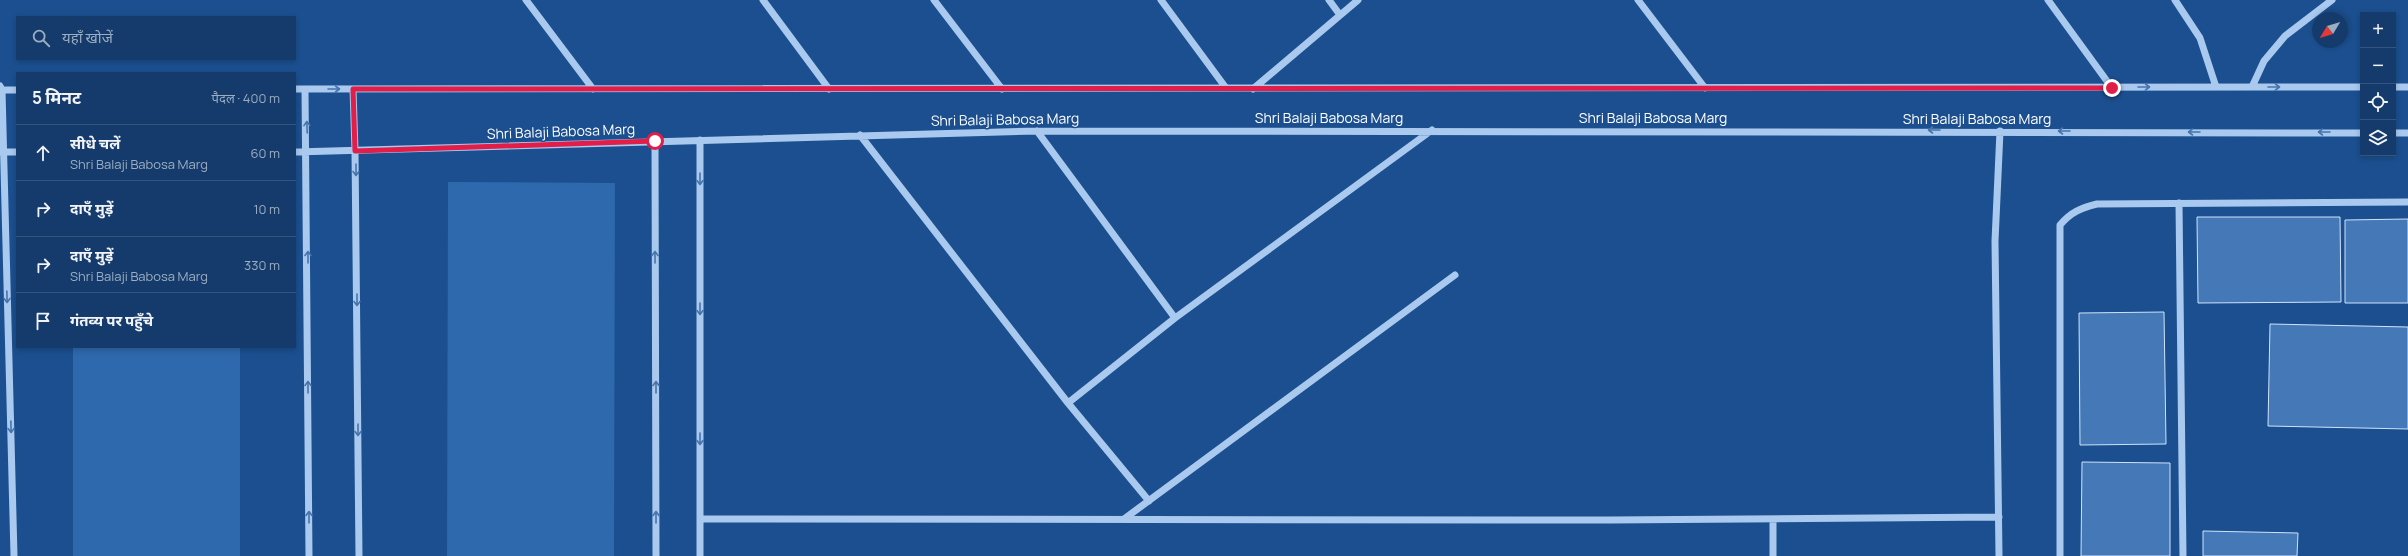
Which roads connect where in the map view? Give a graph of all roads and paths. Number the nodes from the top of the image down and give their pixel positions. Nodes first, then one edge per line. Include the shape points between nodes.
1 (526, 0) edge
2 (763, 0) edge
3 (934, 0) edge
4 (1161, 0) edge
5 (1329, 0) edge
6 (1358, 0) edge
7 (1638, 0) edge
8 (2048, 0) edge
9 (2175, 0) edge
10 (2332, 0) edge
11 (1340, 16) junction
12 (2216, 87) junction
13 (2252, 87) junction
14 (2360, 87) edge
15 (2396, 87) edge
16 (2408, 87) edge
17 (1226, 88) junction
18 (1705, 88) junction
19 (2112, 88) junction
20 (1, 89) edge
21 (296, 89) edge
22 (305, 89) junction
23 (353, 89) junction
24 (593, 89) junction
25 (829, 89) junction
26 (1002, 89) junction
27 (1253, 89) junction
28 (16, 90) edge
29 (1432, 130) junction
30 (1037, 131) junction
31 (2000, 131) junction
32 (2360, 133) edge
33 (2396, 133) edge
34 (2408, 133) edge
35 (860, 135) junction
36 (700, 140) junction
37 (655, 141) junction
38 (355, 151) junction
39 (2, 152) edge
40 (16, 152) edge
41 (296, 152) edge
42 (307, 152) junction
43 (2408, 202) edge
44 (2179, 203) junction
45 (1456, 275) dead end
46 (1175, 318) junction
47 (1068, 403) junction
48 (1149, 501) junction
49 (1999, 517) junction
50 (700, 518) junction
51 (1124, 519) junction
52 (1773, 519) junction
53 (14, 556) edge
54 (309, 556) edge
55 (359, 556) edge
56 (656, 556) edge
57 (700, 556) edge
58 (1773, 556) edge
59 (1999, 556) edge
60 (2060, 556) edge
61 (2183, 556) edge

1 - 24 street
2 - 25 street
3 - 26 street
4 - 17 street
5 - 11 street
6 - 11 street
7 - 18 street
8 - 19 street
9 - 12 street via 2200,38
10 - 13 street via 2285,36 2264,61
11 - 27 street
12 - 13 street, Shri Balaji Babosa Marg
19 -> 12 street, Shri Balaji Babosa Marg
13 -> 14 street, Shri Balaji Babosa Marg
15 - 16 street
17 - 26 street, Shri Balaji Babosa Marg
17 - 27 street, Shri Balaji Babosa Marg
18 - 19 street, Shri Balaji Babosa Marg
18 - 27 street, Shri Balaji Babosa Marg
20 - 28 street
20 - 39 street
21 - 22 street, Shri Balaji Babosa Marg
22 -> 23 street, Shri Balaji Babosa Marg
42 -> 22 street
23 - 24 street, Shri Balaji Babosa Marg
23 - 38 street
24 - 25 street, Shri Balaji Babosa Marg
25 - 26 street, Shri Balaji Babosa Marg
29 - 30 street, Shri Balaji Babosa Marg
31 -> 29 street, Shri Balaji Babosa Marg
29 - 46 street
30 - 35 street, Shri Balaji Babosa Marg
30 - 46 street
32 -> 31 street, Shri Balaji Babosa Marg
31 - 49 street via 1995,241
33 - 34 street
35 - 36 street, Shri Balaji Babosa Marg
35 - 47 street
36 - 37 street, Shri Balaji Babosa Marg
36 -> 50 street
37 - 38 street, Shri Balaji Babosa Marg
56 -> 37 street
38 - 42 street, Shri Balaji Babosa Marg
38 -> 55 street
39 - 40 street
39 -> 53 street
41 - 42 street, Shri Balaji Babosa Marg
54 -> 42 street
43 - 44 street
44 - 60 street via 2097,204 2082,207 2069,214 2060,225
44 - 61 street
45 - 48 street
46 - 47 street
47 - 48 street
48 - 51 street
49 - 52 street
49 - 59 street
50 - 51 street
50 - 57 street
51 - 52 street
52 - 58 street

